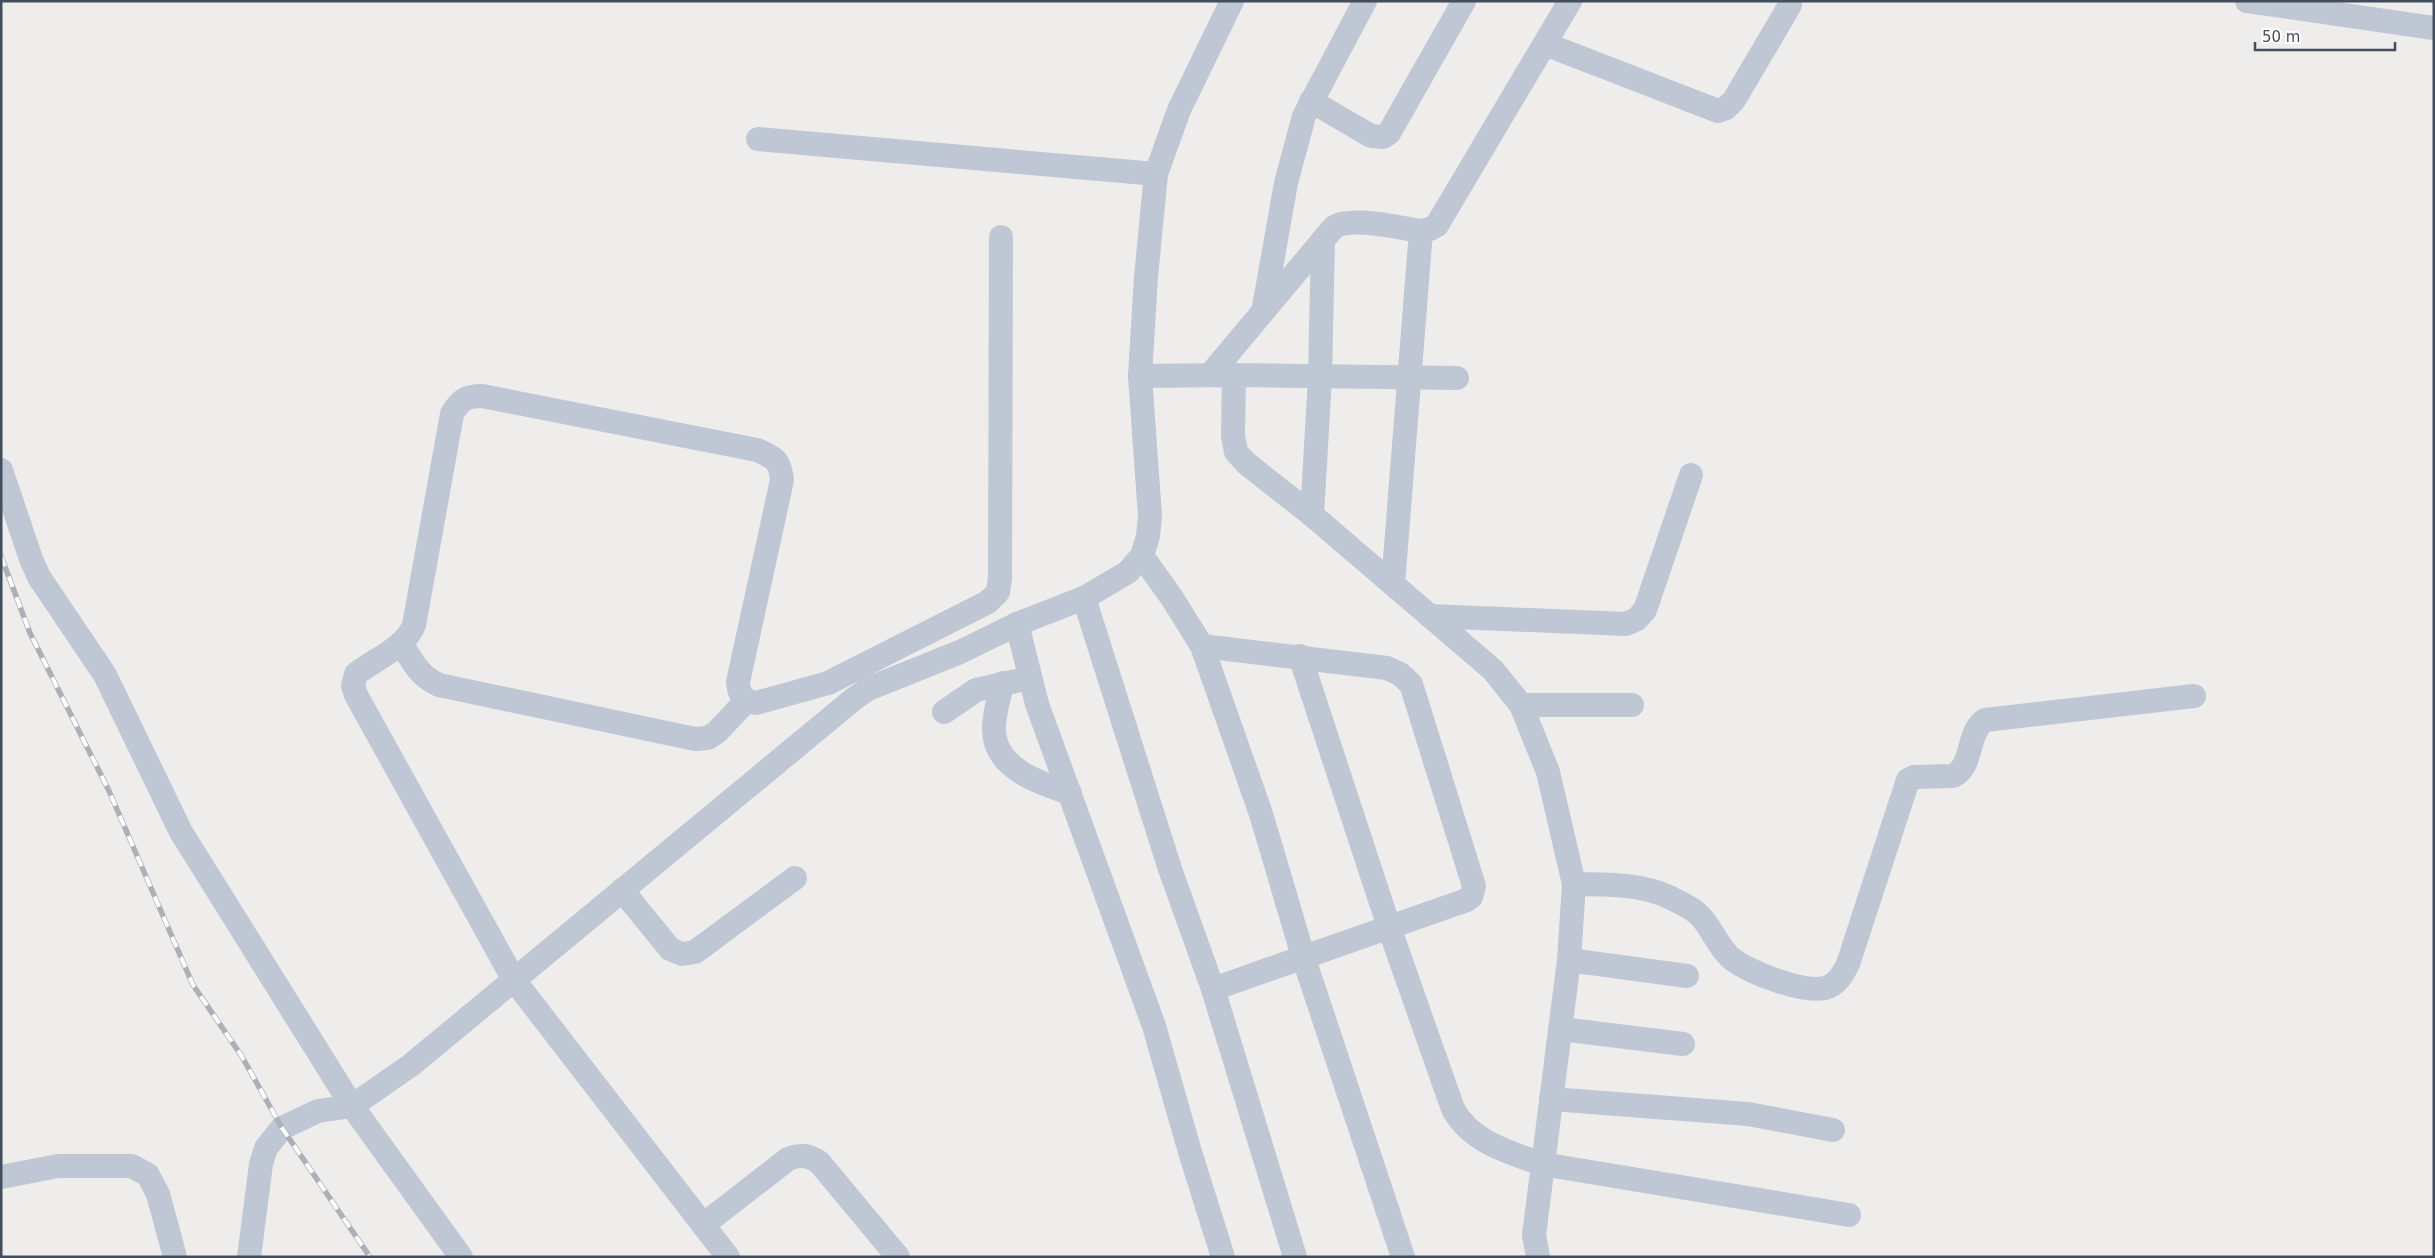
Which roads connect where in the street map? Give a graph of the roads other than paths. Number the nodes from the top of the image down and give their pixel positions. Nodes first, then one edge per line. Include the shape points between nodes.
1 (1232, 1) edge
2 (1365, 1) edge
3 (1464, 1) edge
4 (1570, 1) edge
5 (2258, 2) edge
6 (1790, 5) dead end
7 (2354, 9) edge
8 (2434, 28) edge
9 (1545, 44) junction
10 (1310, 101) junction
11 (758, 139) dead end
12 (1156, 174) junction
13 (1420, 231) junction
14 (1001, 237) dead end
15 (1323, 240) junction
16 (1263, 308) junction
17 (1234, 374) junction
18 (1210, 375) junction
19 (1155, 376) junction
20 (1320, 376) junction
21 (1409, 378) junction
22 (1457, 378) dead end
23 (1, 470) edge
24 (1691, 475) dead end
25 (1312, 516) junction
26 (1142, 556) junction
27 (1392, 584) junction
28 (1084, 598) junction
29 (1430, 616) junction
30 (1017, 624) junction
31 (402, 643) junction
32 (1202, 646) junction
33 (1300, 656) junction
34 (1030, 678) junction
35 (1003, 683) junction
36 (2194, 696) dead end
37 (746, 701) junction
38 (1521, 705) junction
39 (1632, 705) dead end
40 (944, 712) dead end
41 (1070, 793) junction
42 (795, 878) dead end
43 (1574, 884) junction
44 (622, 890) junction
45 (1389, 928) junction
46 (1303, 956) junction
47 (1570, 960) junction
48 (1687, 976) dead end
49 (514, 980) junction
50 (1213, 989) junction
51 (1561, 1029) junction
52 (1683, 1044) dead end
53 (1551, 1099) junction
54 (352, 1106) junction
55 (1833, 1130) dead end
56 (1542, 1164) junction
57 (1, 1177) edge
58 (1849, 1215) dead end
59 (703, 1225) junction
60 (175, 1257) edge
61 (249, 1257) edge
62 (462, 1257) edge
63 (728, 1257) edge
64 (898, 1257) edge
65 (1223, 1257) edge
66 (1296, 1257) edge
67 (1403, 1257) edge
68 (1538, 1257) edge

1 - 12 street via 1179,110
2 - 10 street
3 - 10 street via 1384,137 1371,136
4 - 9 street
5 - 7 street
6 - 9 street via 1734,100 1718,111
7 - 8 street
9 - 13 street via 1442,219 1430,230
10 - 16 street via 1286,183
11 - 12 street
12 - 19 street via 1146,277
13 - 15 street via 1346,222 1334,227
13 - 21 street
14 - 37 street via 998,592 988,602 828,683 756,703
15 - 16 street
15 - 20 street
16 - 18 street
17 - 18 street
17 - 20 street
17 - 25 street via 1233,436 1236,452
18 - 19 street
19 - 26 street via 1150,516
20 - 21 street
20 - 25 street
21 - 22 street
21 - 27 street
23 - 54 street via 40,577 105,675 181,832
24 - 29 street via 1645,610 1636,619 1626,624
25 - 27 street
26 - 28 street via 1128,572
26 - 32 street
27 - 29 street
28 - 30 street
28 - 50 street via 1170,869
29 - 38 street via 1493,670
30 - 34 street
30 - 44 street via 855,698
31 - 37 street via 418,672 439,685 695,739 708,738 717,732
31 - 37 street via 414,625 452,414 459,402 468,396 482,396 757,450 773,457 781,467 782,480 738,682 739,694
31 - 49 street via 356,674 353,686
32 - 33 street
32 - 46 street via 1261,814
33 - 45 street
33 - 45 street via 1387,668 1411,684 1474,886 1467,900
34 - 35 street
34 - 41 street
35 - 40 street via 976,690
35 - 41 street via 994,720 999,749 1024,776
36 - 43 street via 1986,720 1975,730 1958,773 1908,780 1848,964 1835,983 1826,988 1794,986 1733,959 1698,914 1670,897 1638,888
38 - 39 street
38 - 43 street via 1548,772
41 - 65 street via 1154,1026
42 - 44 street via 695,952 682,954 670,949
43 - 47 street
44 - 49 street
45 - 46 street
45 - 56 street via 1453,1109 1467,1129 1495,1147
46 - 50 street
46 - 67 street
47 - 48 street
47 - 51 street
49 - 54 street via 411,1065
49 - 59 street
50 - 66 street
51 - 52 street
51 - 53 street
53 - 55 street via 1748,1114
53 - 56 street
54 - 61 street via 318,1111 282,1128 266,1148
54 - 62 street
56 - 58 street
56 - 68 street via 1534,1235
57 - 60 street via 58,1166 132,1166 148,1175 158,1194
59 - 63 street
59 - 64 street via 788,1159 798,1155 810,1156 819,1162

